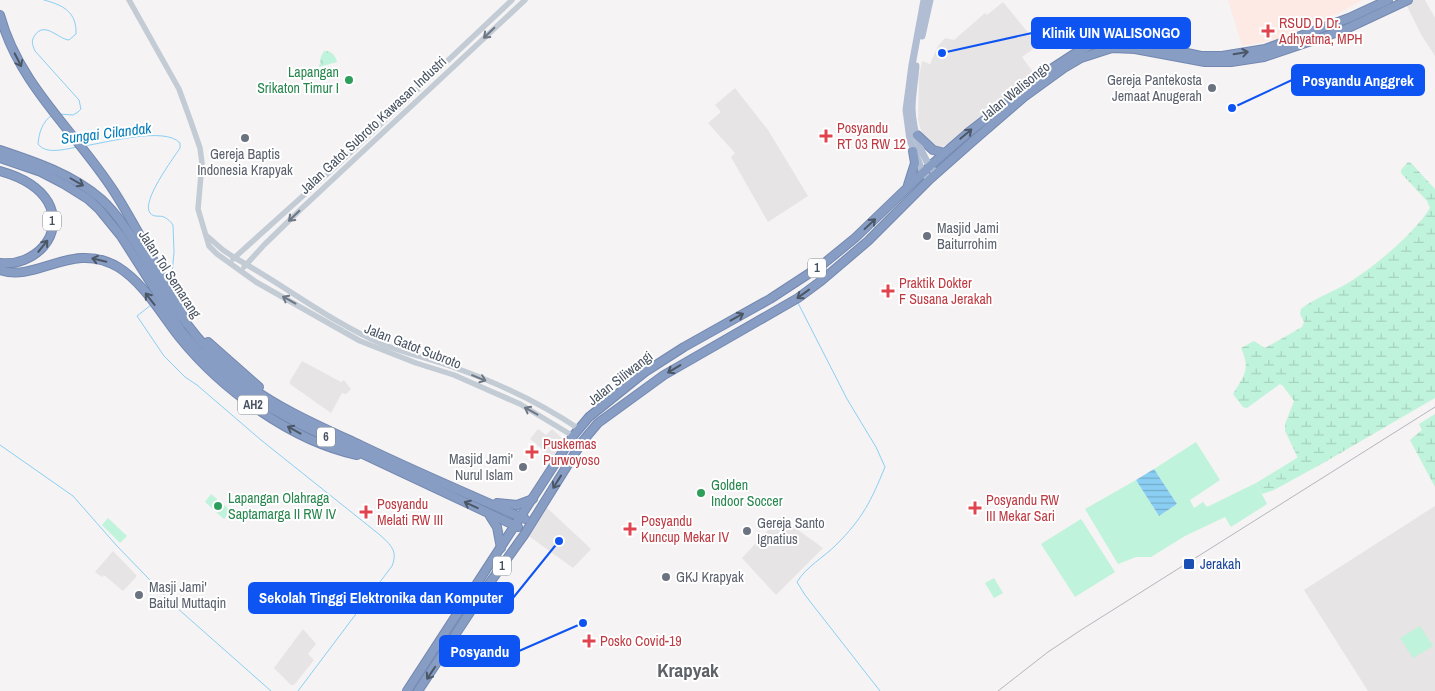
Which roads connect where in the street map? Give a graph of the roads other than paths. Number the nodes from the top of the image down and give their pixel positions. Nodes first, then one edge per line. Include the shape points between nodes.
1 (129, 0) edge
2 (512, 0) edge
3 (525, 0) edge
4 (924, 0) edge
5 (930, 0) edge
6 (1388, 0) edge
7 (1408, 0) edge
8 (0, 15) edge
9 (1056, 69) junction
10 (917, 135) junction
11 (0, 150) edge
12 (913, 151) junction
13 (945, 153) junction
14 (0, 158) edge
15 (930, 166) junction
16 (0, 171) edge
17 (923, 173) junction
18 (934, 176) junction
19 (907, 189) junction
20 (206, 234) junction
21 (235, 258) junction
22 (0, 263) edge
23 (229, 263) junction
24 (246, 265) junction
25 (0, 270) edge
26 (240, 271) junction
27 (152, 278) junction
28 (166, 308) junction
29 (286, 410) junction
30 (579, 429) junction
31 (587, 434) junction
32 (573, 436) junction
33 (582, 442) junction
34 (533, 499) junction
35 (482, 500) junction
36 (486, 512) junction
37 (521, 517) junction
38 (532, 522) junction
39 (515, 526) junction
40 (527, 529) junction
41 (501, 548) junction
42 (407, 691) edge
43 (418, 691) edge

1 - 20 street, Jalan Gatot Subroto via 179,89 200,148 198,209
2 - 21 street, Jalan Gatot Subroto Kawasan Industri
3 -> 24 street, Jalan Gatot Subroto Kawasan Industri via 264,244
4 - 12 main road via 906,110
5 - 10 main road via 916,64 912,110
9 -> 6 highway, Jalan Walisongo / 1 via 1089,46 1108,42 1140,43 1201,56 1265,49
7 - 9 highway, Jalan Walisongo / 1 via 1344,30 1264,57 1205,62 1112,48
8 -> 29 highway via 22,67 115,192 192,325 208,343
13 -> 9 highway, Jalan Walisongo / 1
9 - 18 highway, Jalan Walisongo / 1
10 - 13 highway via 933,150
10 - 15 main road
11 -> 27 highway, Jalan Tol Semarang / 6 via 66,175 102,200 118,217
12 - 17 main road
12 - 19 highway via 915,162
13 - 15 highway, Jalan Walisongo / 1
14 - 27 highway, Jalan Tol Semarang / 6 via 41,172 88,199 114,226
15 - 17 highway, Jalan Siliwangi / 1
15 - 18 main road
22 -> 16 highway, 1 via 23,262 34,256 44,247 52,226 48,202 37,189
17 - 18 main road
17 - 19 highway, Jalan Siliwangi / 1
18 -> 31 highway, Jalan Siliwangi / 1 via 868,241 821,281 798,298 656,380
30 -> 19 highway, Jalan Siliwangi / 1 via 645,372 822,265
20 - 21 street, Jalan Gatot Subroto
20 - 23 street, Jalan Gatot Subroto via 209,246
21 - 23 street, Jalan Gatot Subroto Kawasan Industri
21 - 24 street, Jalan Gatot Subroto
23 - 26 street, Jalan Gatot Subroto
24 - 26 street, Jalan Gatot Subroto Kawasan Industri
24 -> 30 street, Jalan Gatot Subroto via 355,331 390,347 505,388
28 -> 25 highway via 117,266 96,259 75,258 27,271
32 -> 26 street, Jalan Gatot Subroto via 496,393 360,340
27 - 28 highway, Jalan Tol Semarang / 6
28 - 29 highway, Jalan Tol Semarang / 6 via 241,380
36 -> 28 highway, Jalan Tol Semarang / 6 via 300,425 262,403 199,351
29 - 35 highway, Jalan Tol Semarang / 6
30 - 31 highway
30 - 32 highway, Jalan Siliwangi / 1
31 - 33 highway, Jalan Siliwangi / 1
32 - 33 highway
32 - 34 highway, Jalan Siliwangi / 1
33 -> 38 highway, Jalan Siliwangi / 1
34 - 35 highway via 517,505
34 - 37 highway, Jalan Siliwangi / 1
35 - 37 highway, Jalan Tol Semarang / 6
36 - 39 highway, Jalan Tol Semarang / 6
36 - 41 highway via 497,527
37 - 38 highway, Jalan Tol Semarang / 6
37 - 39 highway, Jalan Siliwangi / 1
38 - 40 highway, Jalan Siliwangi / 1
39 - 40 highway, Jalan Tol Semarang / 6
39 - 41 highway, Jalan Siliwangi / 1
40 -> 43 highway, Jalan Siliwangi / 1
41 - 42 highway, Jalan Siliwangi / 1

